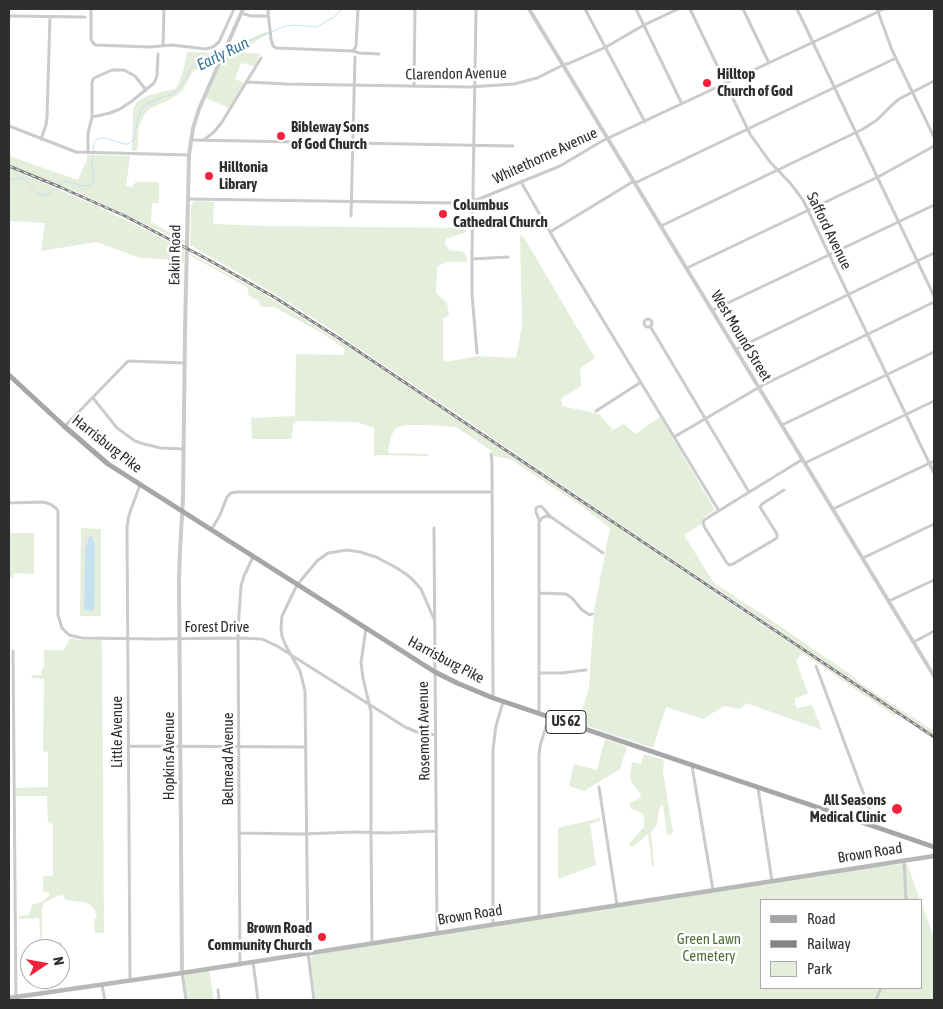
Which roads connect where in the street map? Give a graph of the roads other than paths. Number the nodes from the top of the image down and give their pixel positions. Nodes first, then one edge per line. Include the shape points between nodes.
1 (92, 9) edge
2 (164, 9) edge
3 (234, 9) edge
4 (269, 9) edge
5 (358, 9) edge
6 (415, 9) edge
7 (476, 9) edge
8 (529, 9) edge
9 (584, 9) edge
10 (636, 9) edge
11 (678, 9) edge
12 (690, 9) edge
13 (743, 9) edge
14 (796, 9) edge
15 (884, 9) edge
16 (877, 10) edge
17 (242, 11) edge
18 (9, 16) edge
19 (268, 16) junction
20 (50, 17) junction
21 (86, 17) dead end
22 (644, 25) junction
23 (813, 42) junction
24 (164, 46) junction
25 (605, 47) junction
26 (353, 51) junction
27 (158, 54) dead end
28 (379, 54) dead end
29 (262, 58) dead end
30 (354, 58) dead end
31 (896, 58) junction
32 (769, 63) junction
33 (563, 65) junction
34 (934, 81) edge
35 (247, 82) junction
36 (726, 84) junction
37 (353, 85) junction
38 (414, 86) junction
39 (474, 87) junction
40 (834, 88) junction
41 (146, 90) junction
42 (912, 92) junction
43 (682, 104) junction
44 (92, 117) junction
45 (645, 122) junction
46 (9, 126) edge
47 (747, 129) junction
48 (856, 133) junction
49 (934, 137) edge
50 (41, 139) junction
51 (608, 139) junction
52 (191, 140) junction
53 (204, 140) junction
54 (352, 143) junction
55 (474, 145) junction
56 (514, 146) dead end
57 (934, 146) edge
58 (91, 153) junction
59 (189, 155) junction
60 (778, 170) junction
61 (877, 178) junction
62 (521, 182) junction
63 (634, 182) junction
64 (188, 198) junction
65 (473, 200) junction
66 (351, 202) junction
67 (934, 205) edge
68 (808, 210) junction
69 (350, 216) dead end
70 (898, 222) junction
71 (661, 226) junction
72 (550, 232) junction
73 (934, 253) edge
74 (829, 254) junction
75 (508, 257) dead end
76 (472, 259) junction
77 (918, 261) junction
78 (687, 268) junction
79 (848, 294) junction
80 (934, 296) edge
81 (934, 302) edge
82 (712, 310) junction
83 (650, 326) dead end
84 (868, 334) junction
85 (736, 349) junction
86 (934, 352) edge
87 (478, 353) dead end
88 (184, 363) junction
89 (9, 375) edge
90 (887, 375) junction
91 (641, 382) junction
92 (759, 387) junction
93 (93, 398) junction
94 (934, 401) edge
95 (596, 411) dead end
96 (906, 415) junction
97 (706, 419) junction
98 (782, 425) junction
99 (64, 426) junction
100 (674, 437) junction
101 (184, 449) junction
102 (491, 454) dead end
103 (804, 461) junction
104 (934, 461) edge
105 (930, 463) junction
106 (934, 473) edge
107 (140, 485) junction
108 (784, 490) dead end
109 (492, 492) junction
110 (749, 492) junction
111 (9, 503) edge
112 (833, 509) junction
113 (719, 511) junction
114 (182, 512) junction
115 (551, 517) junction
116 (539, 523) junction
117 (934, 524) edge
118 (434, 528) dead end
119 (211, 530) junction
120 (602, 553) dead end
121 (253, 556) junction
122 (863, 558) junction
123 (934, 580) edge
124 (297, 585) junction
125 (540, 593) junction
126 (889, 601) junction
127 (592, 614) dead end
128 (434, 619) junction
129 (366, 628) junction
130 (934, 631) edge
131 (128, 638) junction
132 (238, 638) junction
133 (180, 639) junction
134 (914, 642) junction
135 (13, 651) dead end
136 (291, 656) junction
137 (816, 666) dead end
138 (586, 670) dead end
139 (435, 672) junction
140 (539, 673) junction
141 (934, 676) edge
142 (493, 698) junction
143 (503, 702) junction
144 (369, 704) junction
145 (539, 713) junction
146 (549, 716) junction
147 (436, 735) junction
148 (129, 746) junction
149 (180, 747) junction
150 (239, 747) junction
151 (306, 747) junction
152 (692, 766) junction
153 (599, 787) dead end
154 (758, 787) junction
155 (873, 826) junction
156 (436, 831) junction
157 (371, 832) junction
158 (240, 833) junction
159 (306, 834) junction
160 (934, 847) edge
161 (934, 856) edge
162 (904, 860) junction
163 (772, 881) junction
164 (713, 890) junction
165 (906, 899) edge
166 (617, 905) junction
167 (539, 917) junction
168 (494, 924) junction
169 (436, 933) junction
170 (372, 943) junction
171 (308, 953) junction
172 (253, 962) junction
173 (240, 964) junction
174 (182, 973) junction
175 (130, 980) junction
176 (102, 985) junction
177 (218, 990) dead end
178 (9, 998) edge
179 (16, 999) edge
180 (105, 1000) edge
181 (186, 1000) edge
182 (219, 1000) edge
183 (258, 1000) edge
184 (314, 1000) edge

1 - 24 street via 91,39 96,45
2 - 24 street
3 - 24 street via 216,45 206,49
4 - 19 street
5 - 26 street
6 - 38 street
7 - 39 street
8 - 33 street, West Mound Street
9 - 25 street
10 - 22 street
11 - 22 street, Clarendon Avenue
12 - 36 street, Safford Avenue
13 - 32 street
14 - 23 street
15 - 16 street, Whitethorne Avenue
16 - 23 street, Whitethorne Avenue
16 - 31 street
17 - 19 street via 251,16
17 - 52 street, Eakin Road via 199,109
18 - 20 street
19 - 26 street via 276,48
20 - 21 street
20 - 50 street via 47,117
22 - 25 street, Clarendon Avenue
22 - 43 street
23 - 32 street, Whitethorne Avenue
23 - 40 street
25 - 33 street, Clarendon Avenue
25 - 45 street
26 - 28 street
27 - 41 street via 157,76
29 - 35 street
30 - 37 street
31 - 40 street
31 - 42 street
32 - 36 street, Whitethorne Avenue
33 - 39 street, Clarendon Avenue via 531,80
33 - 51 street, West Mound Street
34 - 42 street
35 - 37 street, Clarendon Avenue
35 - 53 street via 219,126
36 - 43 street, Whitethorne Avenue
36 - 47 street, Safford Avenue
37 - 38 street, Clarendon Avenue
37 - 54 street
38 - 39 street, Clarendon Avenue
39 - 55 street
40 - 47 street
40 - 48 street
41 - 44 street via 120,109
41 - 44 street via 128,72 103,73 92,82
42 - 48 street
42 - 49 street
43 - 45 street, Whitethorne Avenue
44 - 58 street via 88,133
45 - 51 street, Whitethorne Avenue
46 - 50 street
47 - 60 street, Safford Avenue
47 - 63 street
48 - 60 street
48 - 61 street
50 - 58 street via 68,150
51 - 62 street, Whitethorne Avenue via 560,166
51 - 63 street, West Mound Street
52 - 53 street
52 - 59 street, Eakin Road
53 - 54 street
54 - 55 street
54 - 66 street
55 - 56 street
55 - 65 street
57 - 61 street
58 - 59 street
59 - 64 street, Eakin Road
60 - 68 street, Safford Avenue via 796,189
60 - 71 street
61 - 68 street
61 - 70 street
62 - 65 street, Whitethorne Avenue
62 - 72 street
63 - 71 street, West Mound Street
63 - 72 street
64 - 66 street, Whitethorne Avenue
64 - 88 street, Eakin Road
65 - 66 street, Whitethorne Avenue via 454,203
65 - 76 street
66 - 69 street
67 - 70 street
68 - 74 street, Safford Avenue
68 - 78 street
70 - 74 street
70 - 77 street
71 - 78 street, West Mound Street
72 - 91 street
73 - 77 street
74 - 79 street, Safford Avenue
74 - 82 street
75 - 76 street
76 - 87 street
77 - 79 street
77 - 80 street
78 - 82 street, West Mound Street
79 - 84 street, Safford Avenue
79 - 85 street
81 - 84 street
82 - 85 street, West Mound Street
83 - 97 street
84 - 90 street, Safford Avenue
84 - 92 street
85 - 92 street, West Mound Street
86 - 90 street
88 - 93 street via 128,361
88 - 101 street, Eakin Road
89 - 99 main road, Harrisburg Pike / US 62
90 - 96 street, Safford Avenue
90 - 98 street
91 - 95 street
91 - 100 street
92 - 97 street
92 - 98 street, West Mound Street
93 - 99 street
93 - 101 street via 118,428 135,441 161,448
94 - 96 street
96 - 103 street
96 - 105 street, Safford Avenue
97 - 100 street
97 - 110 street
98 - 103 street, West Mound Street
99 - 107 main road, Harrisburg Pike / US 62 via 105,462
100 - 113 street
101 - 114 street, Eakin Road
102 - 109 street
103 - 110 street
103 - 112 street, West Mound Street
104 - 105 street
105 - 106 street, Safford Avenue
105 - 112 street
107 - 114 main road, Harrisburg Pike / US 62
107 - 131 street, Little Avenue via 127,527
108 - 113 street via 760,507 776,539 731,565 724,561 703,524
109 - 119 street via 237,492 227,497
109 - 142 street
110 - 113 street
111 - 131 street, Forest Drive via 43,502 58,508 58,615 65,632 82,638
112 - 122 street, West Mound Street
114 - 119 main road, Harrisburg Pike / US 62
114 - 133 street, Hopkins Avenue
115 - 116 street via 546,516
115 - 116 street via 538,507
115 - 120 street
116 - 125 street
117 - 122 street
118 - 128 street, Rosemont Avenue
119 - 121 main road, Harrisburg Pike / US 62
121 - 124 main road, Harrisburg Pike / US 62
121 - 132 street, Belmead Avenue via 241,586
122 - 126 street, West Mound Street
123 - 126 street
124 - 128 street via 325,554 347,550 360,552 385,562 413,580 425,596
124 - 129 main road, Harrisburg Pike / US 62
124 - 136 street via 281,621 282,636
125 - 127 street via 566,594 582,610
125 - 140 street
126 - 134 street, West Mound Street
128 - 139 street, Rosemont Avenue
129 - 139 main road, Harrisburg Pike / US 62
129 - 144 street via 361,663
130 - 134 street
131 - 133 street, Forest Drive
131 - 148 street, Little Avenue
132 - 133 street, Forest Drive
132 - 136 street, Forest Drive via 262,639
132 - 150 street, Belmead Avenue
133 - 149 street, Hopkins Avenue
134 - 141 street, West Mound Street
135 - 179 street
136 - 144 street, Forest Drive
136 - 151 street via 300,670 305,691
137 - 155 street
138 - 140 street
139 - 142 main road, Harrisburg Pike / US 62
139 - 147 street, Rosemont Avenue
140 - 145 street
142 - 143 main road, Harrisburg Pike / US 62
143 - 145 main road, Harrisburg Pike / US 62
143 - 168 street via 493,749
144 - 147 street, Forest Drive via 405,727
144 - 157 street
145 - 146 main road, Harrisburg Pike / US 62
146 - 152 main road, Harrisburg Pike / US 62
146 - 167 street via 539,756
147 - 156 street, Rosemont Avenue
148 - 149 street
148 - 175 street, Little Avenue
149 - 150 street
149 - 174 street, Hopkins Avenue
150 - 151 street
150 - 158 street, Belmead Avenue
151 - 159 street
152 - 154 main road, Harrisburg Pike / US 62
152 - 164 street
153 - 166 street
154 - 155 main road, Harrisburg Pike / US 62
154 - 163 street
155 - 160 main road, Harrisburg Pike / US 62
156 - 157 street
156 - 169 street, Rosemont Avenue
157 - 159 street
157 - 170 street
158 - 159 street
158 - 173 street, Belmead Avenue
159 - 171 street
161 - 162 main road, Brown Road
162 - 163 main road, Brown Road
162 - 165 street
163 - 164 main road, Brown Road
164 - 166 main road, Brown Road
166 - 167 main road, Brown Road
167 - 168 main road, Brown Road
168 - 169 main road, Brown Road
169 - 170 main road, Brown Road
170 - 171 main road, Brown Road
171 - 172 main road, Brown Road
171 - 184 street
172 - 173 main road, Brown Road
172 - 183 street
173 - 174 main road, Brown Road
174 - 175 main road, Brown Road
174 - 181 street, Hopkins Avenue
175 - 176 main road, Brown Road
176 - 179 main road, Brown Road
176 - 180 street
177 - 182 street
178 - 179 main road, Brown Road

